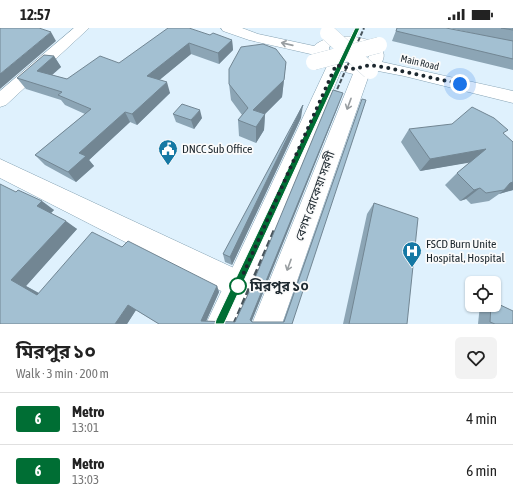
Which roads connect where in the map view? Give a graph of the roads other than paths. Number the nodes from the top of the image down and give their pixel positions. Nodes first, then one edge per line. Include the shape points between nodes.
1 (82, 28) edge
2 (228, 28) edge
3 (268, 28) edge
4 (351, 50) edge
5 (513, 84) edge
6 (513, 97) edge
7 (0, 101) edge
8 (0, 168) edge
9 (239, 285) junction
10 (221, 324) edge
11 (267, 324) edge

1 - 7 main road via 63,37
4 -> 2 main road via 254,37
3 - 4 main road
4 - 5 main road, Main Road
4 - 6 main road, Main Road via 404,71
4 - 9 main road
4 -> 11 main road, বেগম রোকেয়া সরণী
8 - 9 main road
9 - 10 main road

